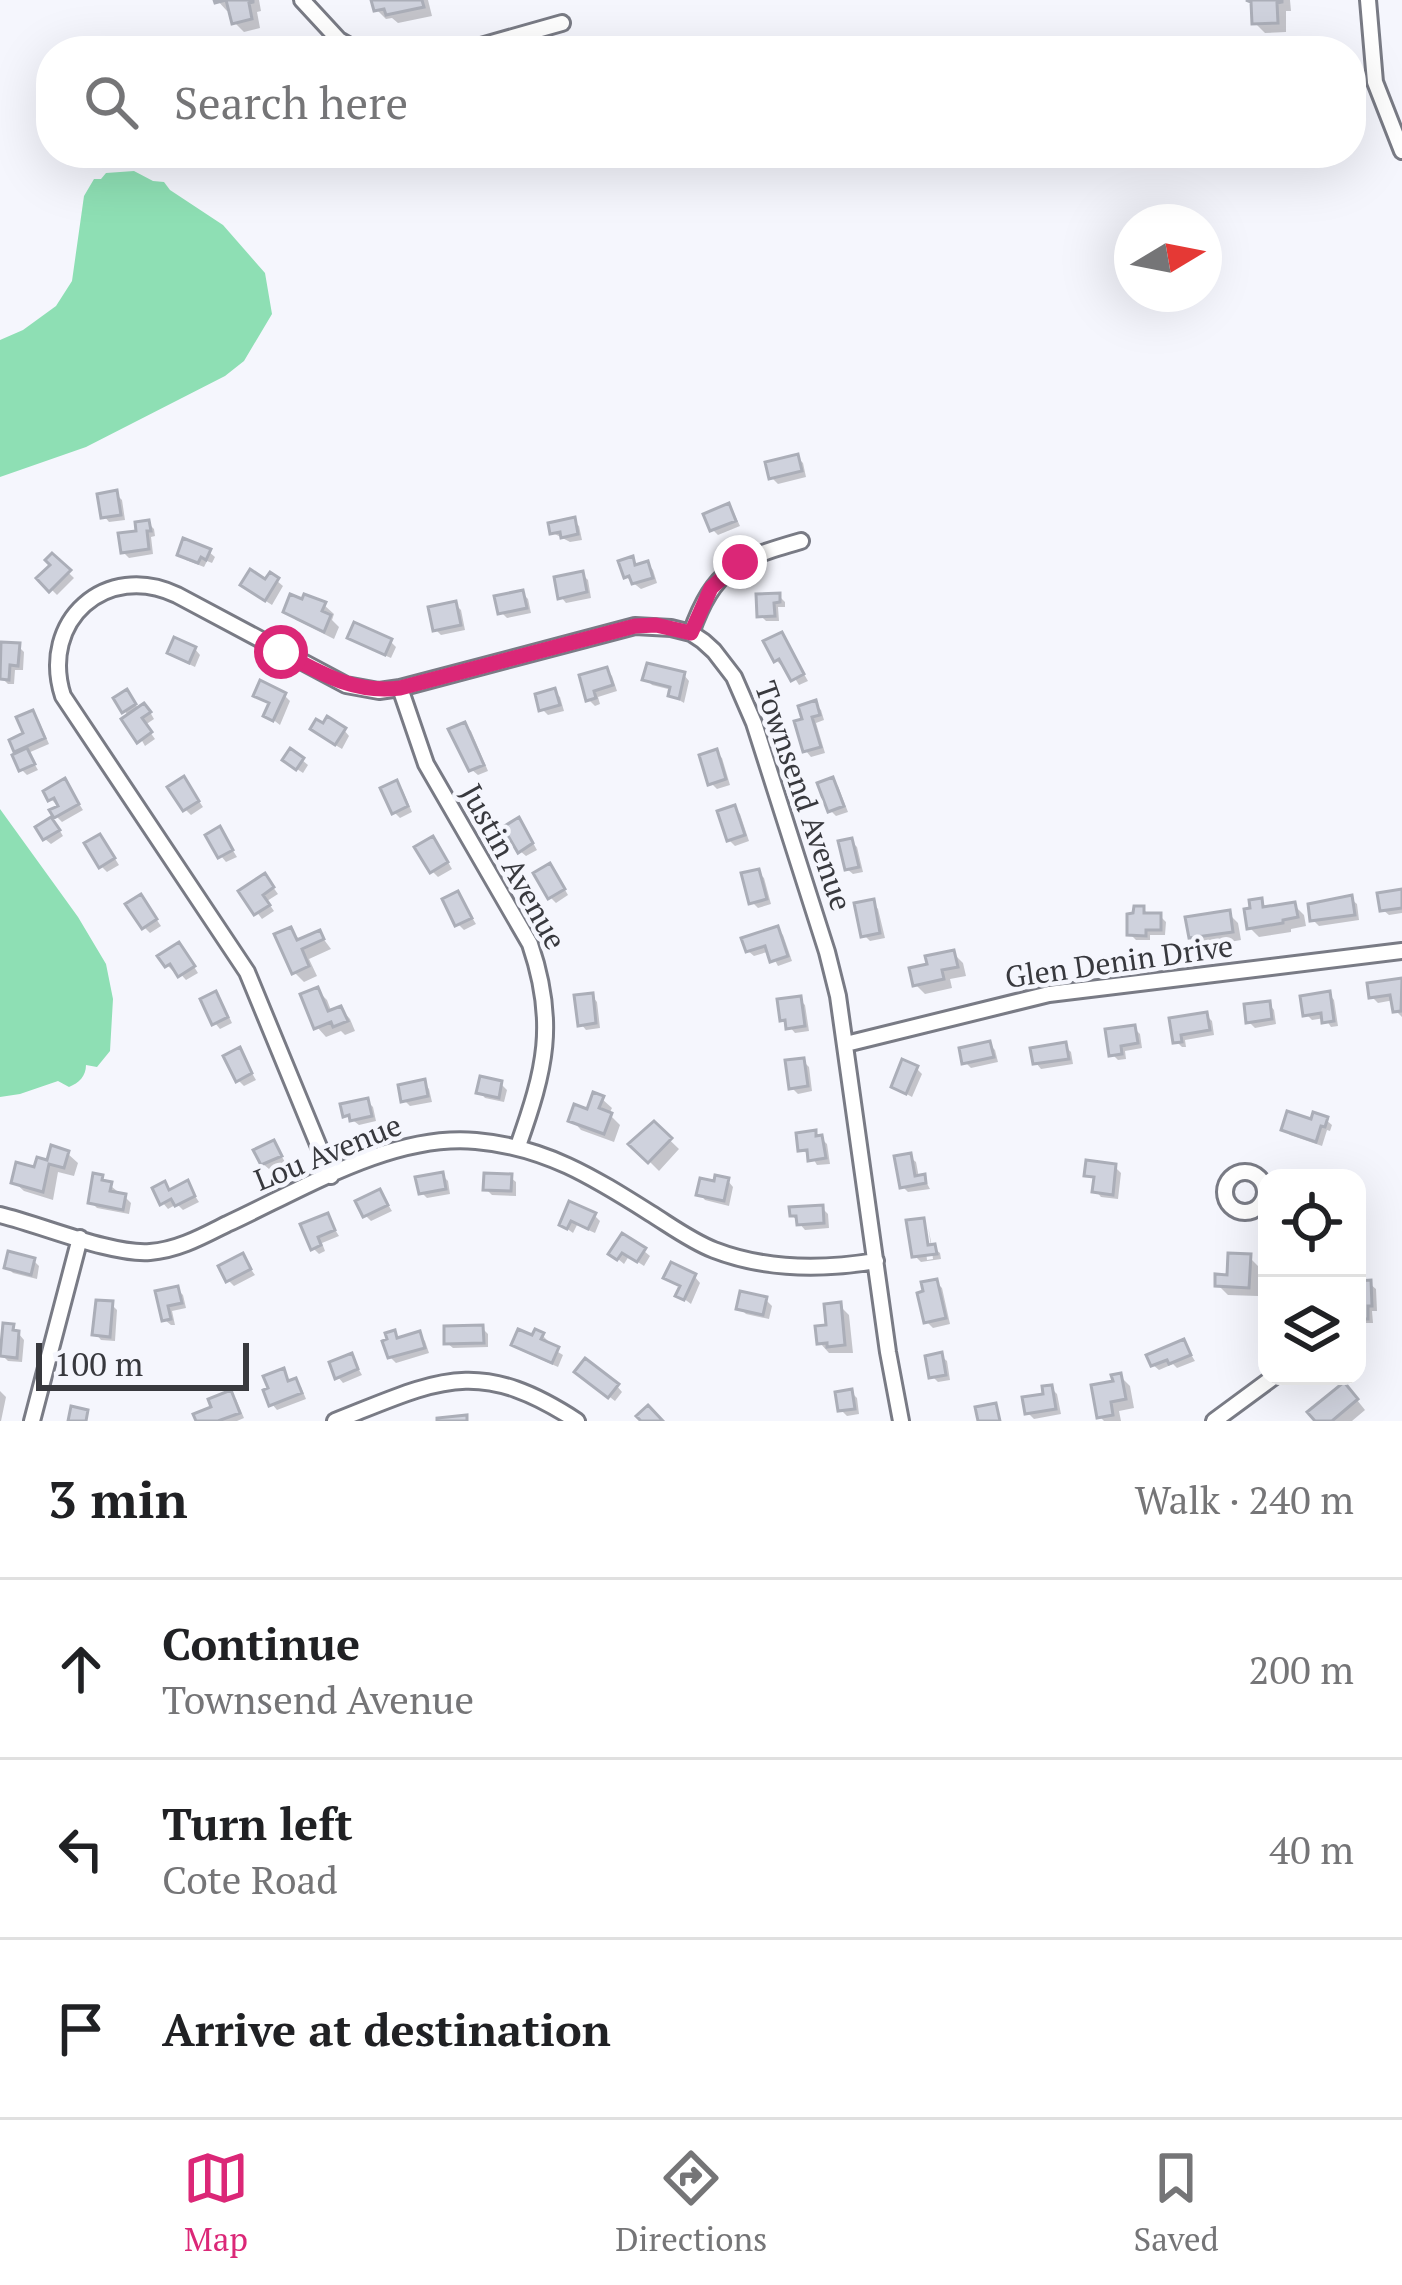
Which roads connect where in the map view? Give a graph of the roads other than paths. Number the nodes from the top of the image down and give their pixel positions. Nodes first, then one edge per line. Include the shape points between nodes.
1 (302, 0) edge
2 (1368, 0) edge
3 (562, 23) dead end
4 (335, 36) edge
5 (516, 36) edge
6 (1402, 151) edge
7 (801, 541) dead end
8 (691, 633) junction
9 (400, 688) junction
10 (1402, 951) edge
11 (846, 1044) junction
12 (518, 1146) junction
13 (331, 1176) junction
14 (0, 1215) edge
15 (80, 1238) junction
16 (876, 1261) junction
17 (1263, 1385) edge
18 (32, 1421) edge
19 (335, 1421) edge
20 (577, 1421) edge
21 (901, 1421) edge
22 (1214, 1421) edge

1 - 4 street
2 - 6 street via 1375,82
3 - 5 street
7 - 8 street via 726,573
8 - 9 street via 635,626
8 - 11 street, Townsend Avenue via 724,664 754,723 827,952
9 - 12 street, Justin Avenue via 427,764 541,975 544,1058
9 - 13 street via 346,685 177,595 140,584 113,588 80,609 58,657 69,708 247,973
10 - 11 street, Glen Denin Drive via 1049,994
11 - 16 street, Townsend Avenue
12 - 13 street, Lou Avenue via 425,1143
12 - 16 street, Lou Avenue via 583,1172 726,1254 792,1267
13 - 15 street, Lou Avenue via 169,1250
14 - 15 street, Lou Avenue
15 - 18 street
16 - 21 street, Townsend Avenue
17 - 22 street
19 - 20 street via 460,1380 509,1386

